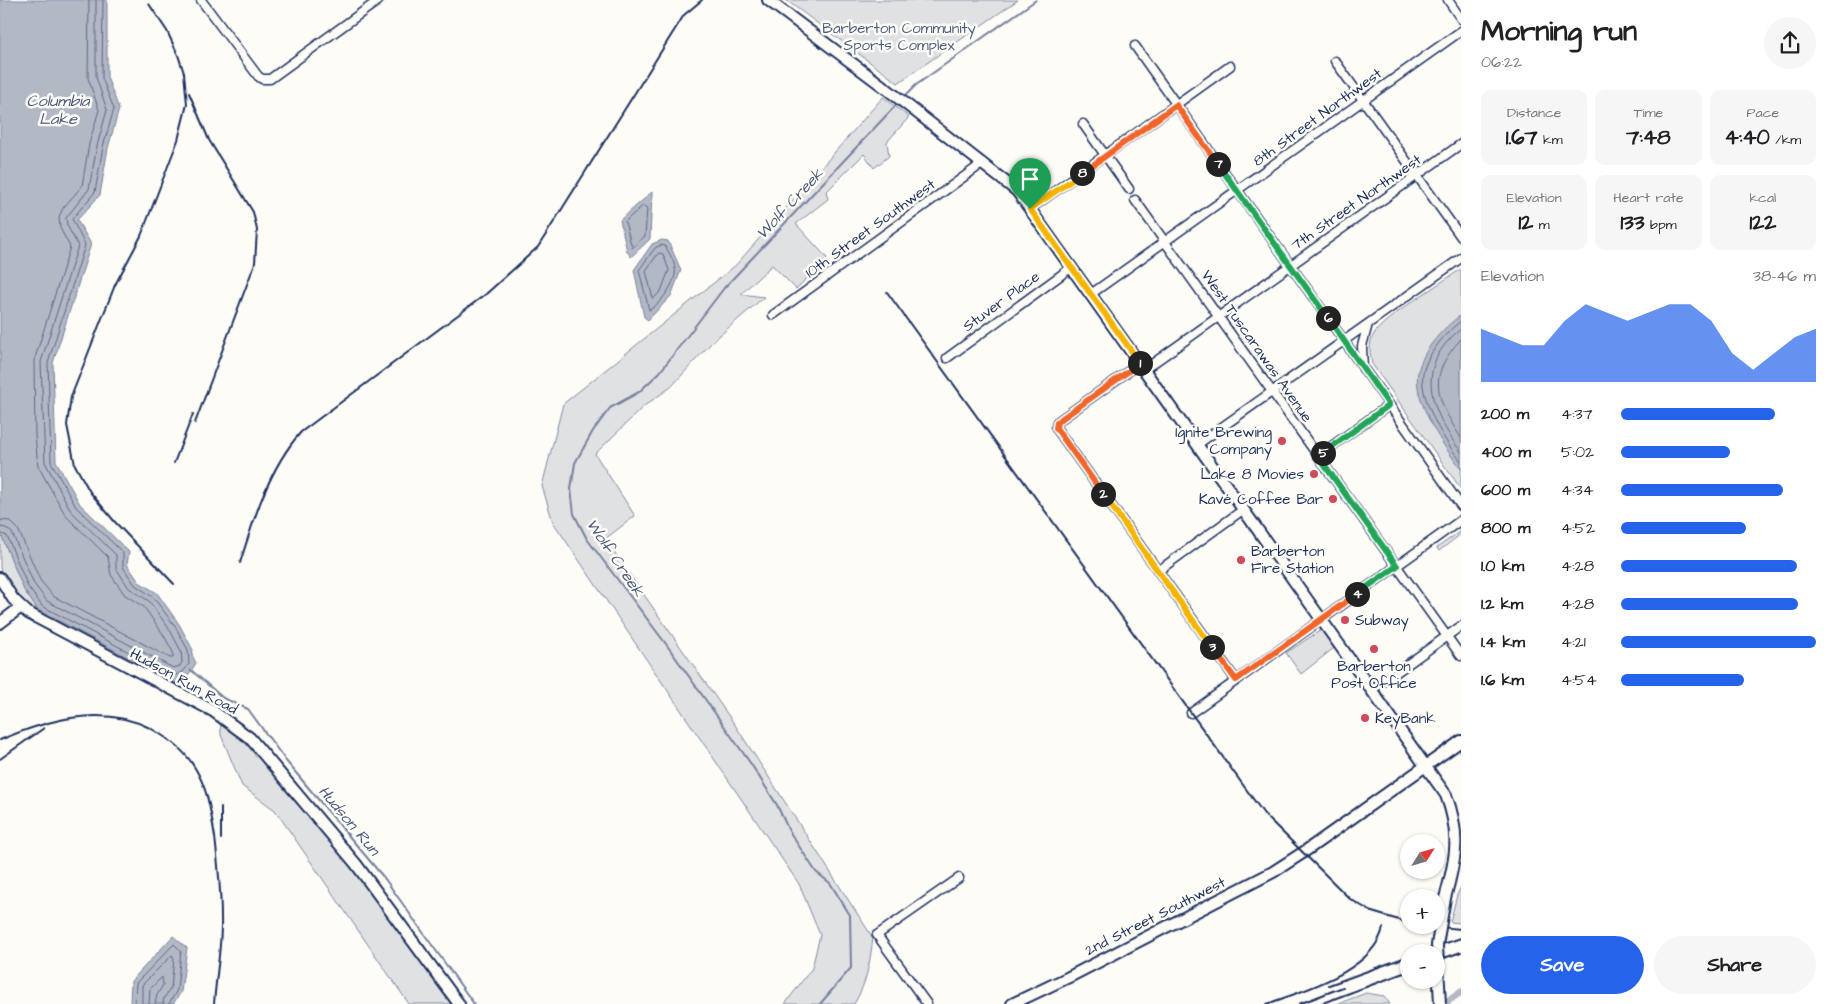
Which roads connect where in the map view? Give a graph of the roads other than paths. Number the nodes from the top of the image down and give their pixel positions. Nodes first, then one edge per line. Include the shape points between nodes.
1 (201, 0) edge
2 (379, 0) edge
3 (768, 0) edge
4 (1448, 0) edge
5 (1461, 19) edge
6 (1461, 32) edge
7 (1135, 46) dead end
8 (1335, 61) dead end
9 (1230, 66) dead end
10 (1364, 100) junction
11 (1176, 105) junction
12 (1083, 124) dead end
13 (1461, 144) edge
14 (1105, 156) junction
15 (983, 163) junction
16 (1417, 175) junction
17 (1129, 189) dead end
18 (1237, 191) junction
19 (1135, 200) dead end
20 (1030, 209) junction
21 (1461, 237) edge
22 (1166, 242) junction
23 (1461, 258) edge
24 (1290, 266) junction
25 (1072, 267) junction
26 (1091, 294) junction
27 (774, 314) dead end
28 (1219, 316) junction
29 (1368, 324) junction
30 (1344, 341) junction
31 (947, 358) dead end
32 (1142, 366) junction
33 (1363, 369) junction
34 (1273, 392) junction
35 (1389, 405) junction
36 (1198, 444) junction
37 (1318, 456) junction
38 (1461, 506) edge
39 (1244, 509) junction
40 (1461, 520) edge
41 (1397, 566) junction
42 (1158, 570) junction
43 (0, 578) edge
44 (21, 607) junction
45 (1322, 618) junction
46 (0, 623) edge
47 (1461, 626) edge
48 (1447, 636) junction
49 (1461, 656) edge
50 (1236, 680) junction
51 (1373, 689) junction
52 (1191, 712) dead end
53 (1461, 741) edge
54 (1427, 765) junction
55 (1460, 826) edge
56 (959, 878) dead end
57 (459, 1004) edge
58 (927, 1004) edge
59 (1012, 1004) edge
60 (1440, 1004) edge

1 - 2 street via 260,78 270,79
3 - 15 main road
4 - 5 street
6 - 10 street, 8th Street Northwest
7 - 11 street
8 - 10 street
9 - 11 street
10 - 16 street
10 - 18 street, 8th Street Northwest
11 - 14 street
11 - 18 street
12 - 14 street
13 - 16 street, 7th Street Northwest
14 - 17 street
14 - 20 street
15 - 20 main road via 1013,187
15 - 27 street, 10th Street Southwest
16 - 21 street
16 - 24 street, 7th Street Northwest
18 - 22 street, 8th Street Northwest
18 - 24 street
19 - 22 street, West Tuscarawas Avenue
20 - 25 main road
22 - 26 street, 8th Street Northwest
22 - 28 street, West Tuscarawas Avenue
23 - 29 street
24 - 28 street, 7th Street Northwest
24 - 30 street
25 - 26 main road
25 - 31 street, Stuver Place
26 - 32 main road
28 - 32 street, 7th Street Northwest
28 - 34 street, West Tuscarawas Avenue
29 - 30 street
29 - 33 street via 1362,346
30 - 33 street
30 - 34 street
32 - 36 main road
32 - 42 street, 7th Street Northwest via 1057,422 1056,428
33 - 35 street
34 - 36 street
34 - 37 street, West Tuscarawas Avenue
35 - 37 street
35 - 38 street
36 - 39 main road
37 - 41 street, West Tuscarawas Avenue
39 - 42 street
39 - 45 main road
40 - 41 street
41 - 45 street
41 - 48 street, West Tuscarawas Avenue
42 - 50 street
43 - 44 main road, Hudson Run Road
44 - 46 main road
44 - 57 main road, Hudson Run Road via 213,711 250,738 356,864
45 - 50 street
45 - 51 main road
47 - 48 street
48 - 49 street, West Tuscarawas Avenue
48 - 51 street
50 - 52 street
51 - 54 main road
53 - 54 main road, 2nd Street Southwest
54 - 55 main road via 1446,794
54 - 59 main road, 2nd Street Southwest via 1309,849 1265,876
55 - 60 main road, bridge via 1458,853 1445,898 1437,945
56 - 58 street via 877,935

